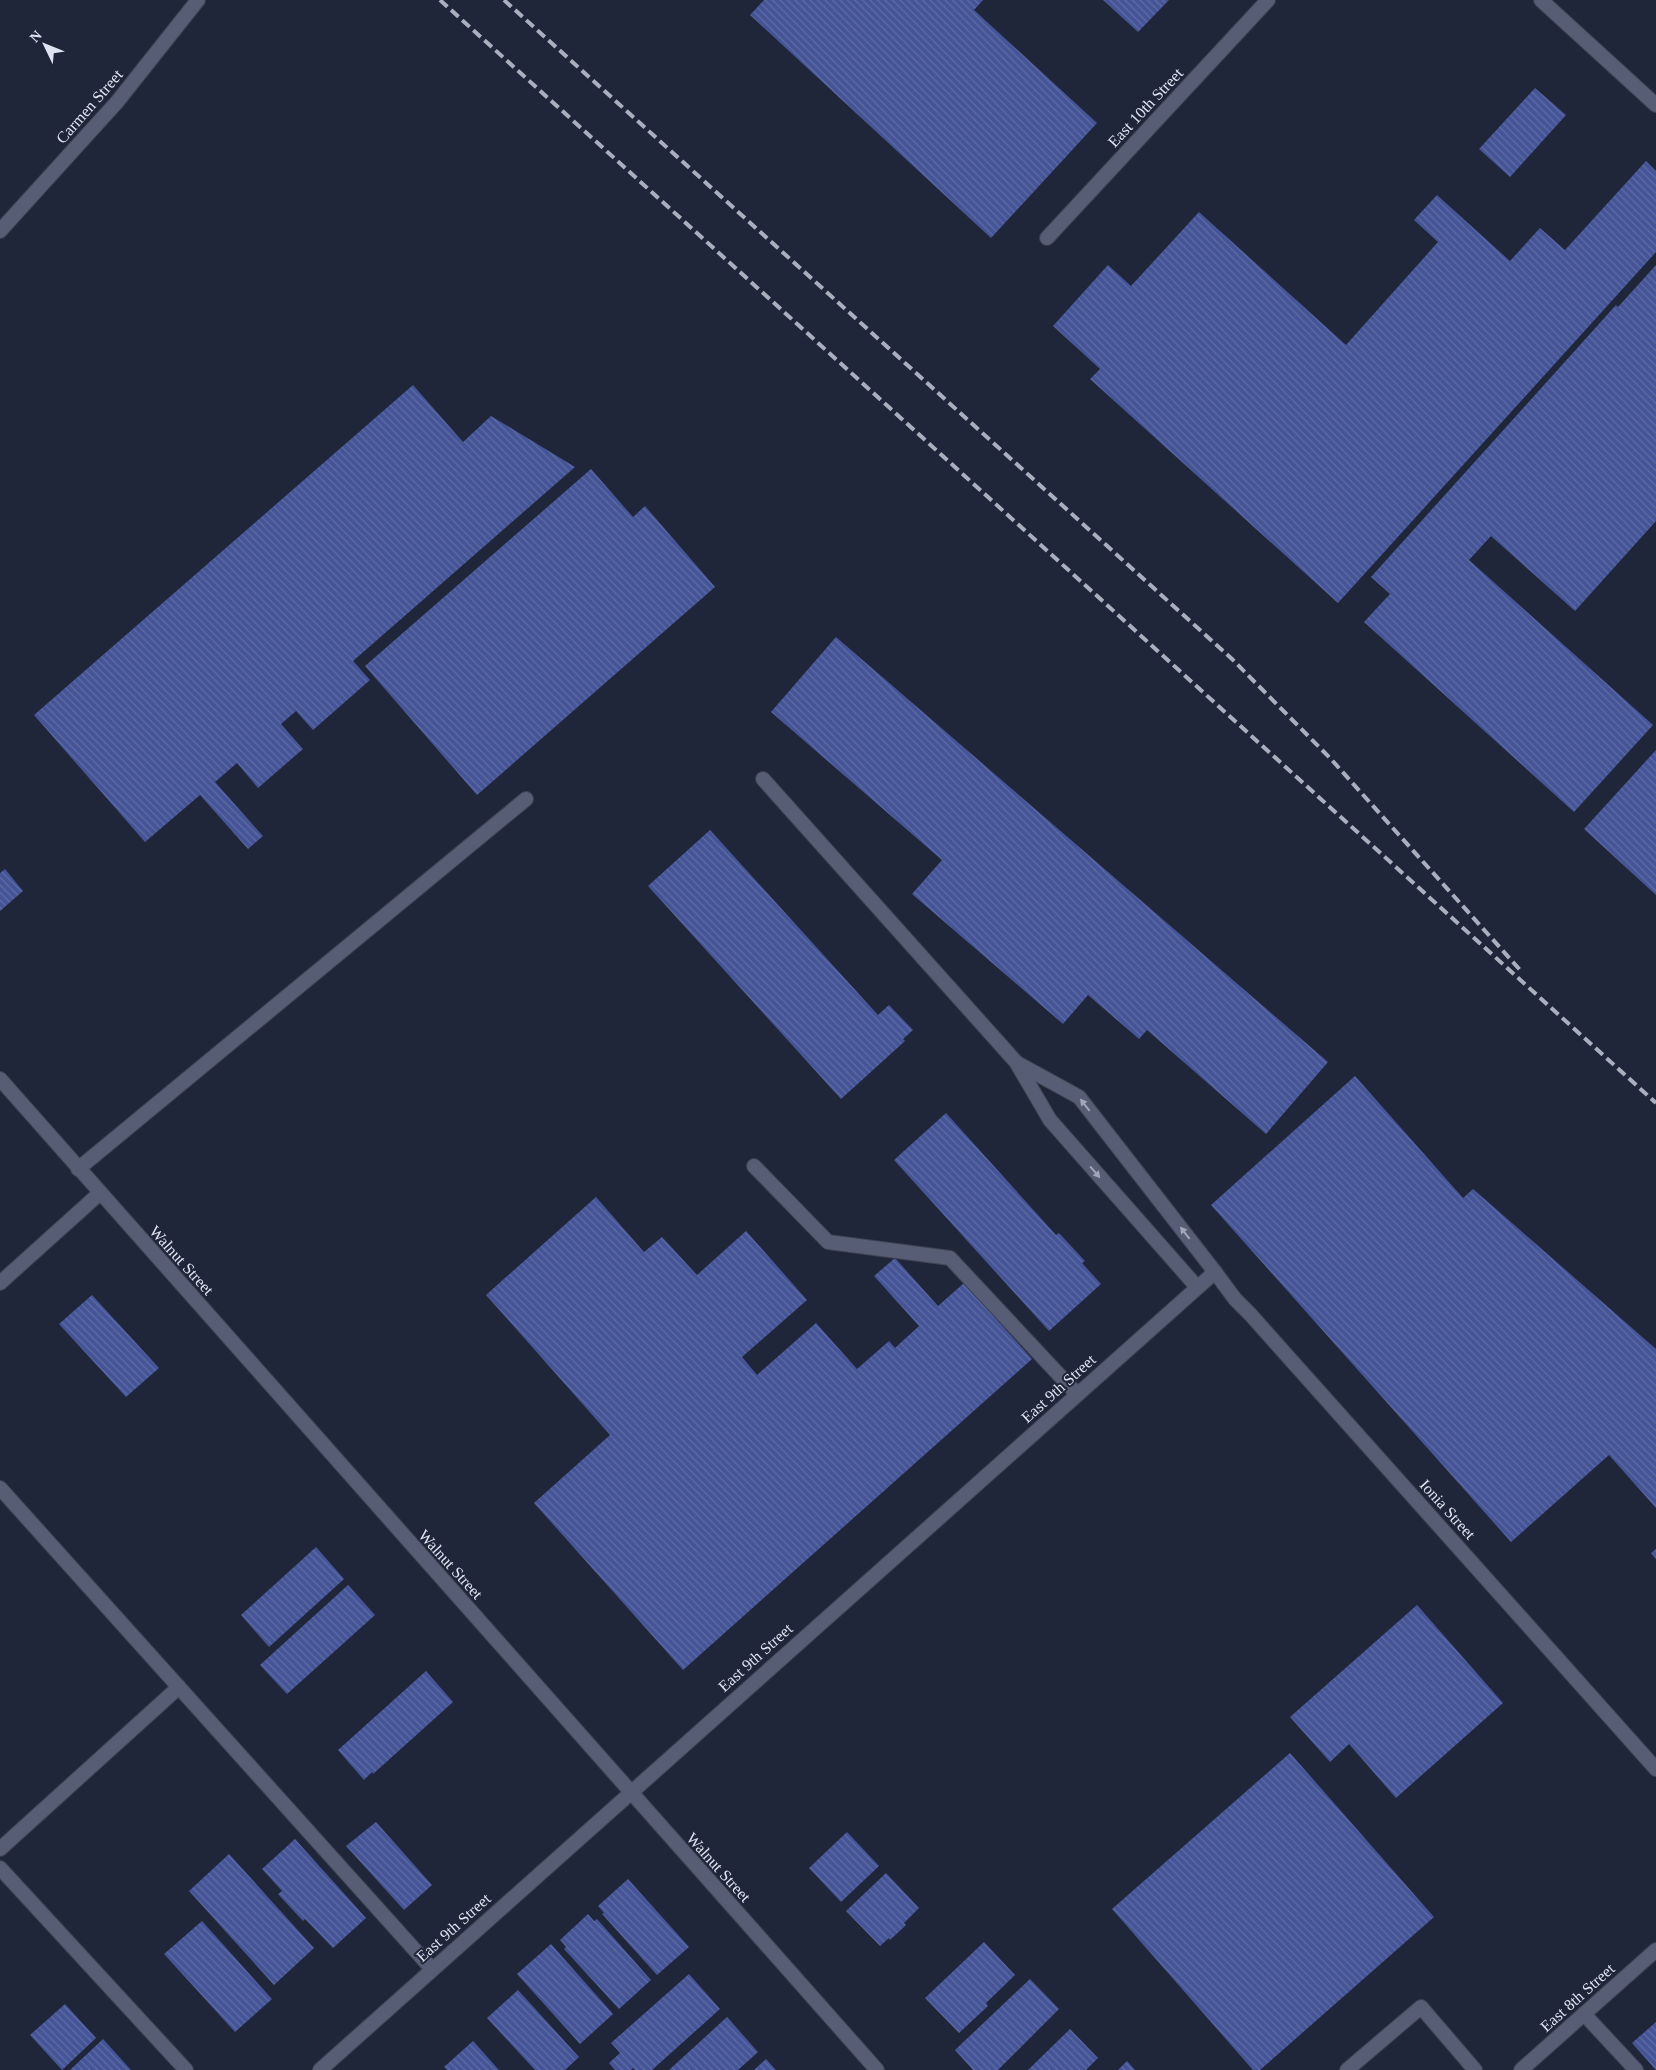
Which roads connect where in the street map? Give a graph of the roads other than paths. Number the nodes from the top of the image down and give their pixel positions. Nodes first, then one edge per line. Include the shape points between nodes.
1 (198, 0) edge
2 (1268, 0) edge
3 (1541, 0) edge
4 (1656, 105) edge
5 (0, 231) edge
6 (1047, 238) dead end
7 (763, 779) dead end
8 (526, 799) dead end
9 (1016, 1062) junction
10 (0, 1079) edge
11 (754, 1166) dead end
12 (78, 1169) junction
13 (100, 1194) junction
14 (1215, 1272) junction
15 (0, 1283) edge
16 (1197, 1287) junction
17 (1077, 1394) junction
18 (0, 1488) edge
19 (179, 1687) junction
20 (1656, 1769) edge
21 (630, 1793) junction
22 (0, 1849) edge
23 (0, 1868) edge
24 (1656, 1950) edge
25 (432, 1970) junction
26 (1584, 2014) junction
27 (186, 2070) edge
28 (320, 2070) edge
29 (877, 2070) edge
30 (1347, 2070) edge
31 (1475, 2070) edge
32 (1521, 2070) edge
33 (1636, 2070) edge

1 - 5 street, Carmen Street via 117,102
2 - 6 street, East 10th Street
3 - 4 street
7 - 9 street
8 - 12 street
14 -> 9 street, Ionia Street via 1079,1097
9 -> 16 street via 1050,1120
10 - 12 street, Walnut Street
11 - 17 street via 828,1242 950,1258
12 - 13 street, Walnut Street
13 - 15 street
13 - 21 street, Walnut Street
14 - 16 street, East 9th Street
14 - 20 street, Ionia Street via 1234,1299
16 - 17 street, East 9th Street
17 - 21 street, East 9th Street
18 - 19 street
19 - 22 street
19 - 25 street
21 - 25 street, East 9th Street
21 - 29 street, Walnut Street
23 - 27 street
24 - 26 street, East 8th Street
25 - 28 street, East 9th Street
26 - 32 street, East 8th Street
26 - 33 street
30 - 31 street via 1421,2007

